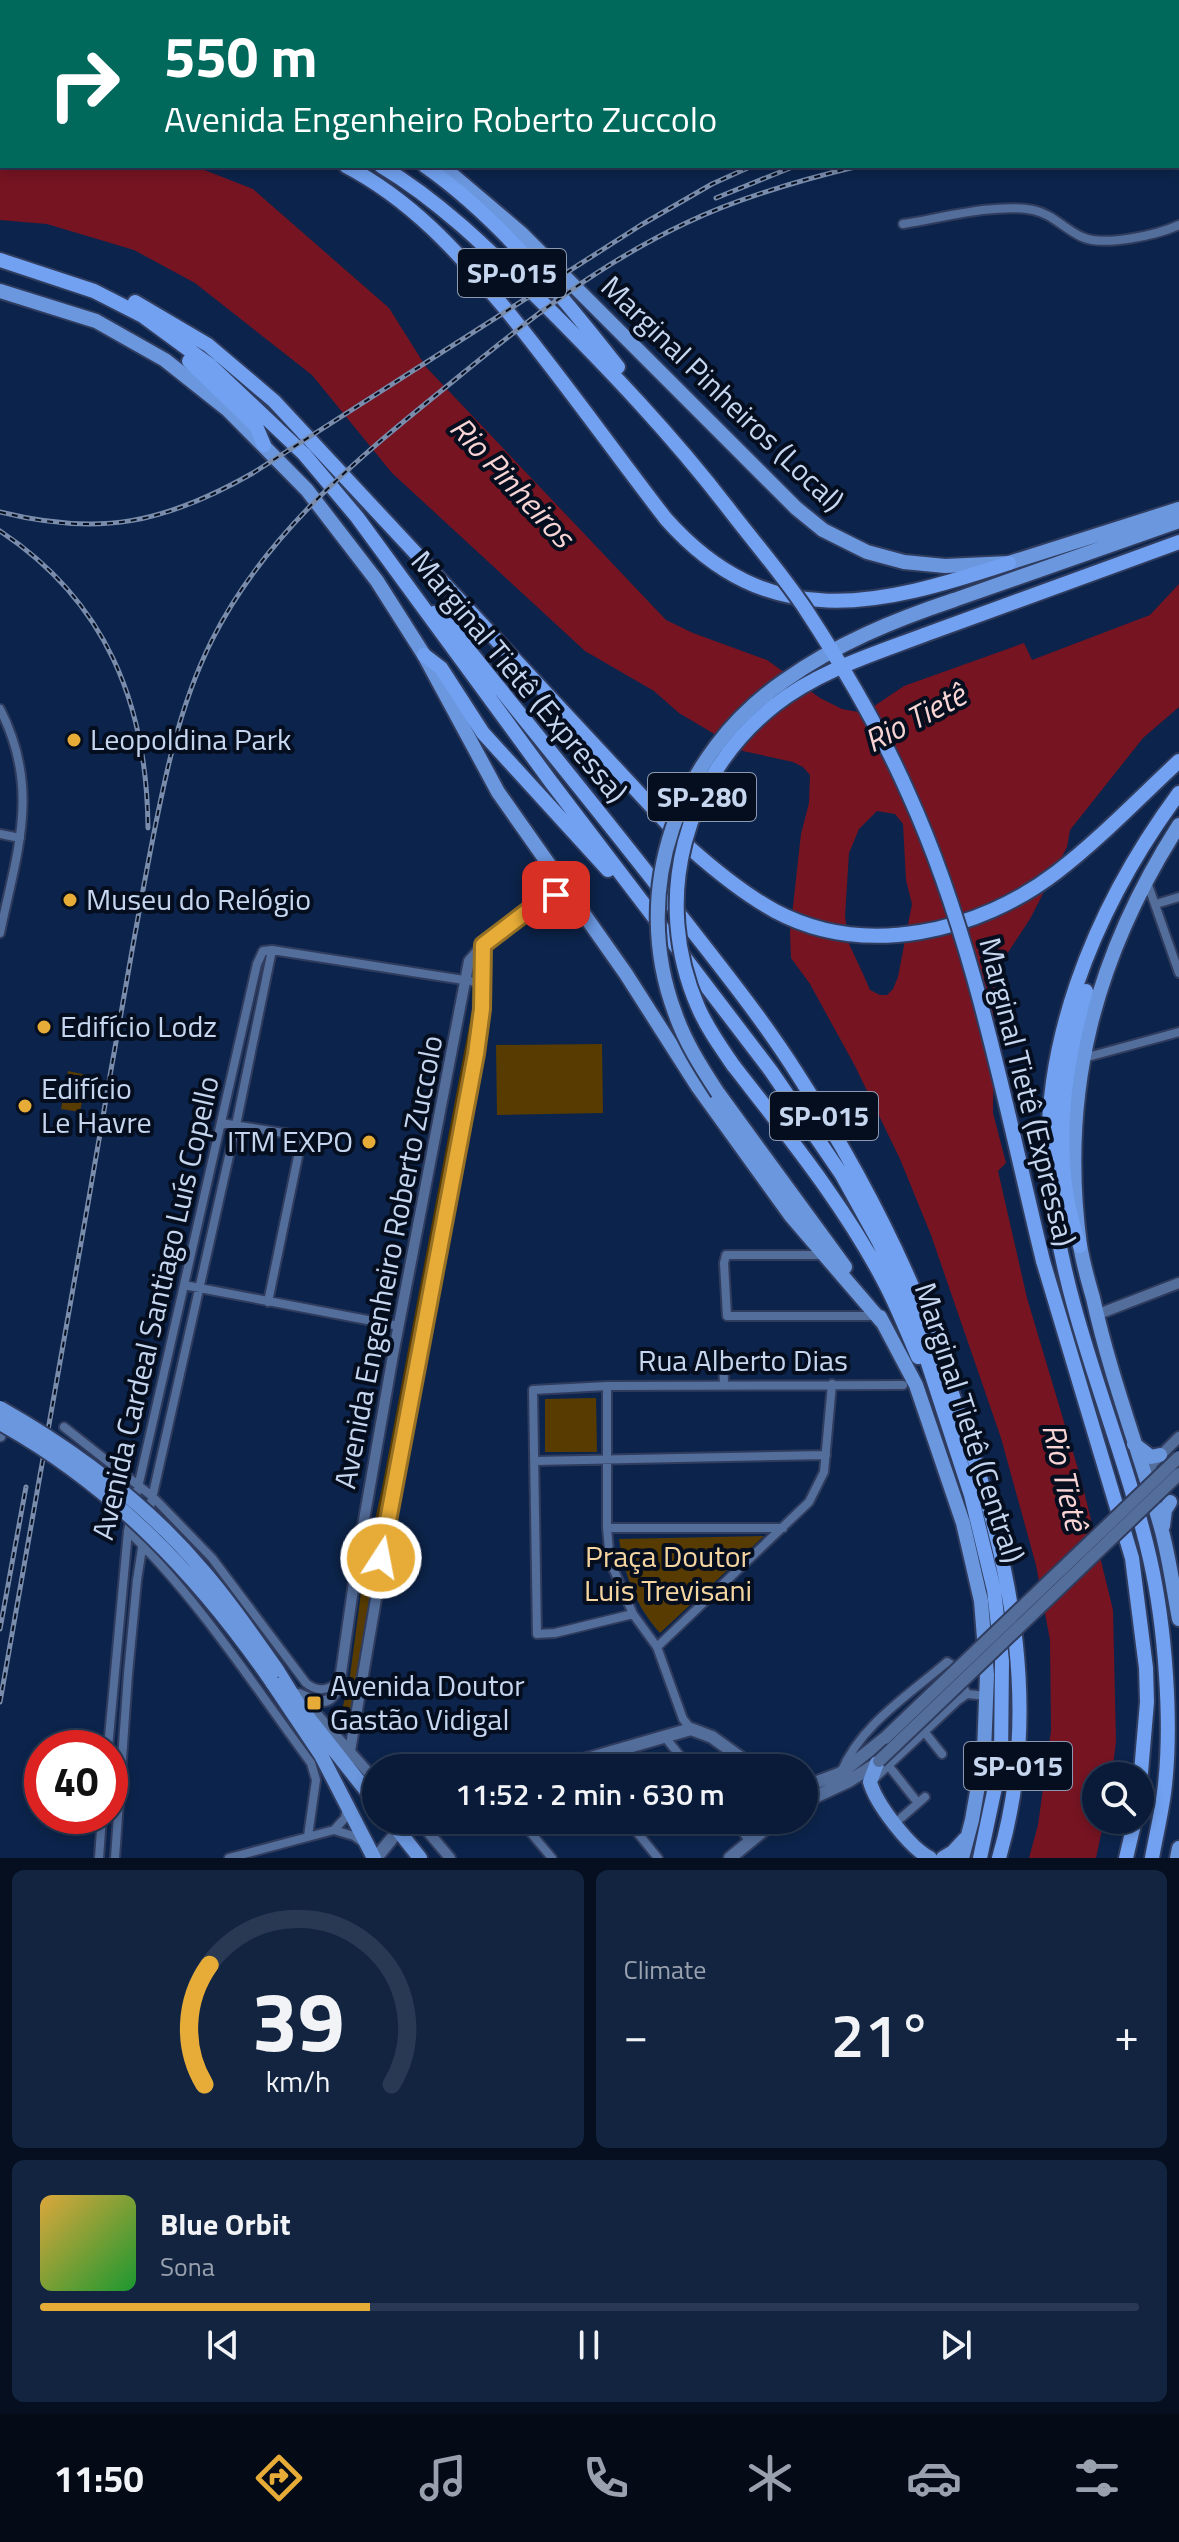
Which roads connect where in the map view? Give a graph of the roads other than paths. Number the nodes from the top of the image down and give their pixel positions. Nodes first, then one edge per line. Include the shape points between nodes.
1 (349, 168) edge
2 (384, 168) edge
3 (428, 168) edge
4 (445, 168) edge
5 (903, 224) dead end
6 (1179, 225) edge
7 (0, 260) edge
8 (0, 291) edge
9 (94, 291) junction
10 (125, 306) junction
11 (633, 394) junction
12 (264, 445) junction
13 (1179, 509) edge
14 (1179, 521) edge
15 (1179, 542) edge
16 (1009, 563) junction
17 (422, 606) junction
18 (424, 655) junction
19 (0, 709) edge
20 (1179, 761) edge
21 (1179, 793) edge
22 (1179, 825) edge
23 (0, 834) edge
24 (20, 838) junction
25 (556, 873) junction
26 (1146, 879) junction
27 (572, 896) junction
28 (1179, 897) edge
29 (538, 903) junction
30 (1156, 904) junction
31 (1111, 905) junction
32 (0, 933) edge
33 (483, 945) junction
34 (272, 950) junction
35 (1176, 954) edge
36 (1179, 973) edge
37 (464, 982) junction
38 (483, 983) junction
39 (482, 1009) junction
40 (460, 1010) junction
41 (725, 1011) junction
42 (1179, 1032) edge
43 (1084, 1058) junction
44 (733, 1065) joint
45 (221, 1123) junction
46 (236, 1125) junction
47 (202, 1203) junction
48 (217, 1206) junction
49 (418, 1230) junction
50 (441, 1231) junction
51 (805, 1231) junction
52 (1080, 1246) junction
53 (797, 1254) junction
54 (825, 1255) junction
55 (1179, 1283) edge
56 (184, 1285) junction
57 (199, 1288) junction
58 (857, 1295) junction
59 (268, 1302) junction
60 (843, 1315) junction
61 (1096, 1315) junction
62 (879, 1320) junction
63 (399, 1326) junction
64 (723, 1353) dead end
65 (935, 1382) junction
66 (832, 1384) junction
67 (724, 1385) junction
68 (903, 1385) dead end
69 (607, 1386) junction
70 (389, 1390) junction
71 (411, 1395) junction
72 (0, 1408) edge
73 (64, 1427) dead end
74 (0, 1432) edge
75 (1179, 1437) edge
76 (1134, 1444) junction
77 (826, 1455) junction
78 (1160, 1455) junction
79 (1179, 1457) edge
80 (607, 1458) junction
81 (535, 1461) junction
82 (1179, 1474) edge
83 (138, 1484) junction
84 (1174, 1496) edge
85 (153, 1497) junction
86 (607, 1528) junction
87 (783, 1528) junction
88 (128, 1531) junction
89 (187, 1531) junction
90 (1163, 1534) junction
91 (141, 1544) junction
92 (358, 1554) junction
93 (381, 1558) junction
94 (162, 1566) junction
95 (1175, 1580) edge
96 (633, 1614) junction
97 (1179, 1619) edge
98 (657, 1647) junction
99 (276, 1676) junction
100 (340, 1680) junction
101 (299, 1694) junction
102 (967, 1694) junction
103 (987, 1696) junction
104 (684, 1726) junction
105 (110, 1730) edge
106 (923, 1730) junction
107 (664, 1736) junction
108 (350, 1751) junction
109 (613, 1754) edge
110 (679, 1754) edge
111 (736, 1754) edge
112 (942, 1754) dead end
113 (1142, 1762) edge
114 (882, 1763) junction
115 (362, 1765) edge
116 (841, 1773) junction
117 (818, 1782) edge
118 (870, 1782) junction
119 (362, 1785) edge
120 (828, 1791) junction
121 (818, 1796) edge
122 (347, 1806) junction
123 (312, 1817) junction
124 (901, 1818) dead end
125 (330, 1831) junction
126 (101, 1834) edge
127 (389, 1834) edge
128 (404, 1834) edge
129 (430, 1834) edge
130 (532, 1834) edge
131 (638, 1834) edge
132 (744, 1834) edge
133 (759, 1834) edge
134 (1132, 1834) edge
135 (308, 1836) junction
136 (968, 1836) junction
137 (750, 1841) junction
138 (1179, 1848) edge
139 (372, 1854) edge
140 (99, 1858) edge
141 (115, 1858) edge
142 (229, 1858) edge
143 (420, 1858) edge
144 (450, 1858) edge
145 (552, 1858) edge
146 (658, 1858) edge
147 (730, 1858) edge
148 (930, 1858) edge
149 (943, 1858) edge
150 (962, 1858) edge
151 (980, 1858) edge
152 (999, 1858) edge
153 (1126, 1858) edge
154 (1152, 1858) edge
155 (1177, 1858) edge

1 - 16 highway via 387,190 447,241 551,365 666,519 722,568 777,592 846,602 902,596
2 - 11 highway, SP-015 via 452,216
3 - 11 highway via 514,246 622,371
4 - 16 highway, Marginal Pinheiros (Local) via 521,233 823,530 867,552 904,562
5 - 6 street via 1017,208 1046,214 1093,240 1153,234
7 - 9 highway, SP-015
8 - 12 highway via 62,308 132,339 210,393
9 - 10 highway, Marginal Tietê (Expressa) / SP-015
9 - 20 highway via 121,294 208,345 274,401 691,849 775,911 802,922 876,935 936,930 997,910 1056,873
10 - 12 highway via 137,323 231,400 256,426
10 - 17 highway, Marginal Tietê (Expressa) / SP-015 via 211,366 304,454
11 - 113 highway, Marginal Tietê (Expressa) / SP-015, bridge via 693,462 805,608 881,739 946,890 1043,1261 1132,1558 1146,1668
12 - 18 highway via 344,537
13 - 16 highway, Marginal Pinheiros (Local)
14 - 62 highway, bridge via 850,641 782,682 723,735 692,780 665,848 659,938 674,1012 688,1043
15 - 44 highway, SP-280, bridge via 830,673 775,705 721,760 682,849 678,926 697,1004
17 - 41 highway, Marginal Tietê (Central)
17 - 152 highway, Marginal Tietê (Expressa) / SP-015 via 449,625 760,1018 820,1110 920,1305 984,1484 1011,1602 1020,1727 1017,1776
18 - 25 highway via 498,792
18 - 41 highway via 441,668 483,733 646,913 711,1005
19 - 24 street via 23,782
21 - 31 highway via 1142,846
22 - 26 highway
23 - 24 street
24 - 32 street
25 - 27 highway
25 - 29 street, Avenida Engenheiro Roberto Zuccolo via 552,890
26 - 30 street
26 - 43 highway via 1107,968
27 - 29 street, Avenida Engenheiro Roberto Zuccolo via 560,894
27 - 51 highway via 706,1100
28 - 30 street
29 - 33 street, Avenida Engenheiro Roberto Zuccolo
30 - 35 street
31 - 52 highway via 1073,1041 1063,1115 1063,1181
31 - 154 highway via 1082,971 1053,1074 1051,1196 1065,1277 1150,1560 1166,1713 1165,1790
33 - 37 street, Avenida Engenheiro Roberto Zuccolo via 469,961
33 - 38 street, Avenida Engenheiro Roberto Zuccolo
34 - 37 street
34 - 45 street, Avenida Cardeal Santiago Luís Copello via 263,951 257,964
34 - 46 street, Avenida Cardeal Santiago Luís Copello
35 - 36 street
37 - 38 street
37 - 40 street, Avenida Engenheiro Roberto Zuccolo
38 - 39 street, Avenida Engenheiro Roberto Zuccolo
39 - 40 street via 474,1004
39 - 50 street, Avenida Engenheiro Roberto Zuccolo
40 - 49 street, Avenida Engenheiro Roberto Zuccolo
41 - 65 highway, Marginal Tietê (Central) via 862,1209 913,1317
42 - 43 street
43 - 52 highway via 1075,1148
44 - 65 highway, SP-015 via 857,1236
45 - 46 street
45 - 47 street, Avenida Cardeal Santiago Luís Copello
46 - 48 street, Avenida Cardeal Santiago Luís Copello
46 - 59 street via 300,1139
47 - 48 street
47 - 56 street, Avenida Cardeal Santiago Luís Copello
48 - 57 street, Avenida Cardeal Santiago Luís Copello
49 - 50 street via 433,1224
49 - 63 street, Avenida Engenheiro Roberto Zuccolo
50 - 71 street, Avenida Engenheiro Roberto Zuccolo
51 - 53 street
51 - 54 highway
52 - 61 highway
53 - 54 street
53 - 60 street via 724,1256 727,1317
54 - 58 highway
55 - 61 street
56 - 57 street
56 - 83 street, Avenida Cardeal Santiago Luís Copello
57 - 59 street
57 - 85 street, Avenida Cardeal Santiago Luís Copello
58 - 60 street via 854,1307
58 - 62 highway
59 - 63 street
60 - 62 street
61 - 76 highway
62 - 103 highway via 916,1385 969,1547 984,1626
63 - 70 street, Avenida Engenheiro Roberto Zuccolo
64 - 67 street
65 - 151 highway, Marginal Tietê (Central) / SP-015 via 994,1590 1002,1661 999,1772
66 - 67 street, Rua Alberto Dias
66 - 68 street, Rua Alberto Dias
66 - 77 street
67 - 69 street, Rua Alberto Dias
69 - 80 street
69 - 81 street, Rua Alberto Dias via 533,1390
70 - 71 street via 401,1399
70 - 92 street, Avenida Engenheiro Roberto Zuccolo
71 - 93 street, Avenida Engenheiro Roberto Zuccolo
72 - 99 highway, bridge via 58,1443 163,1527 222,1593
73 - 83 street
74 - 99 highway, bridge via 98,1486 155,1538
75 - 78 street
76 - 78 highway via 1151,1457
76 - 90 highway
77 - 80 street
77 - 87 street via 816,1492
78 - 84 street via 1150,1474 1160,1496
79 - 116 main road, bridge via 885,1738
80 - 81 street
80 - 86 street
81 - 96 street via 537,1634
82 - 114 main road, bridge
83 - 85 street
83 - 88 street, Avenida Cardeal Santiago Luís Copello
84 - 90 highway via 1165,1510
85 - 89 street
85 - 91 street, Avenida Cardeal Santiago Luís Copello
86 - 87 street
86 - 96 street via 613,1570
87 - 98 street
88 - 91 street
88 - 105 street, Avenida Cardeal Santiago Luís Copello
89 - 94 street via 168,1541
89 - 100 street via 306,1683 323,1690
90 - 95 highway
91 - 94 street
91 - 141 street, Avenida Cardeal Santiago Luís Copello
92 - 93 street via 372,1545
92 - 100 street, Avenida Engenheiro Roberto Zuccolo
93 - 108 street, Avenida Engenheiro Roberto Zuccolo
94 - 123 street via 311,1763 316,1780
95 - 97 highway
96 - 98 street
98 - 104 street
99 - 101 street
99 - 119 highway
99 - 122 highway
100 - 101 street via 325,1701
101 - 108 street
102 - 103 street
102 - 106 street
102 - 116 street via 947,1662 860,1740
103 - 136 highway via 984,1752
104 - 107 main road
104 - 111 main road
106 - 112 street
106 - 114 street
107 - 109 main road
107 - 110 street
108 - 115 street
114 - 118 highway
114 - 120 main road
114 - 124 street via 922,1800
116 - 117 main road
118 - 120 main road
118 - 148 highway via 877,1800
120 - 121 main road
122 - 125 street via 345,1818
122 - 139 highway
123 - 125 street
123 - 135 street
125 - 135 street
125 - 139 street via 354,1836
126 - 140 street
127 - 139 main road
128 - 143 highway
129 - 144 street
130 - 145 street
131 - 146 street
132 - 137 street
133 - 137 main road
134 - 153 highway
135 - 142 street
136 - 149 highway
136 - 150 highway
137 - 147 main road
138 - 155 highway

